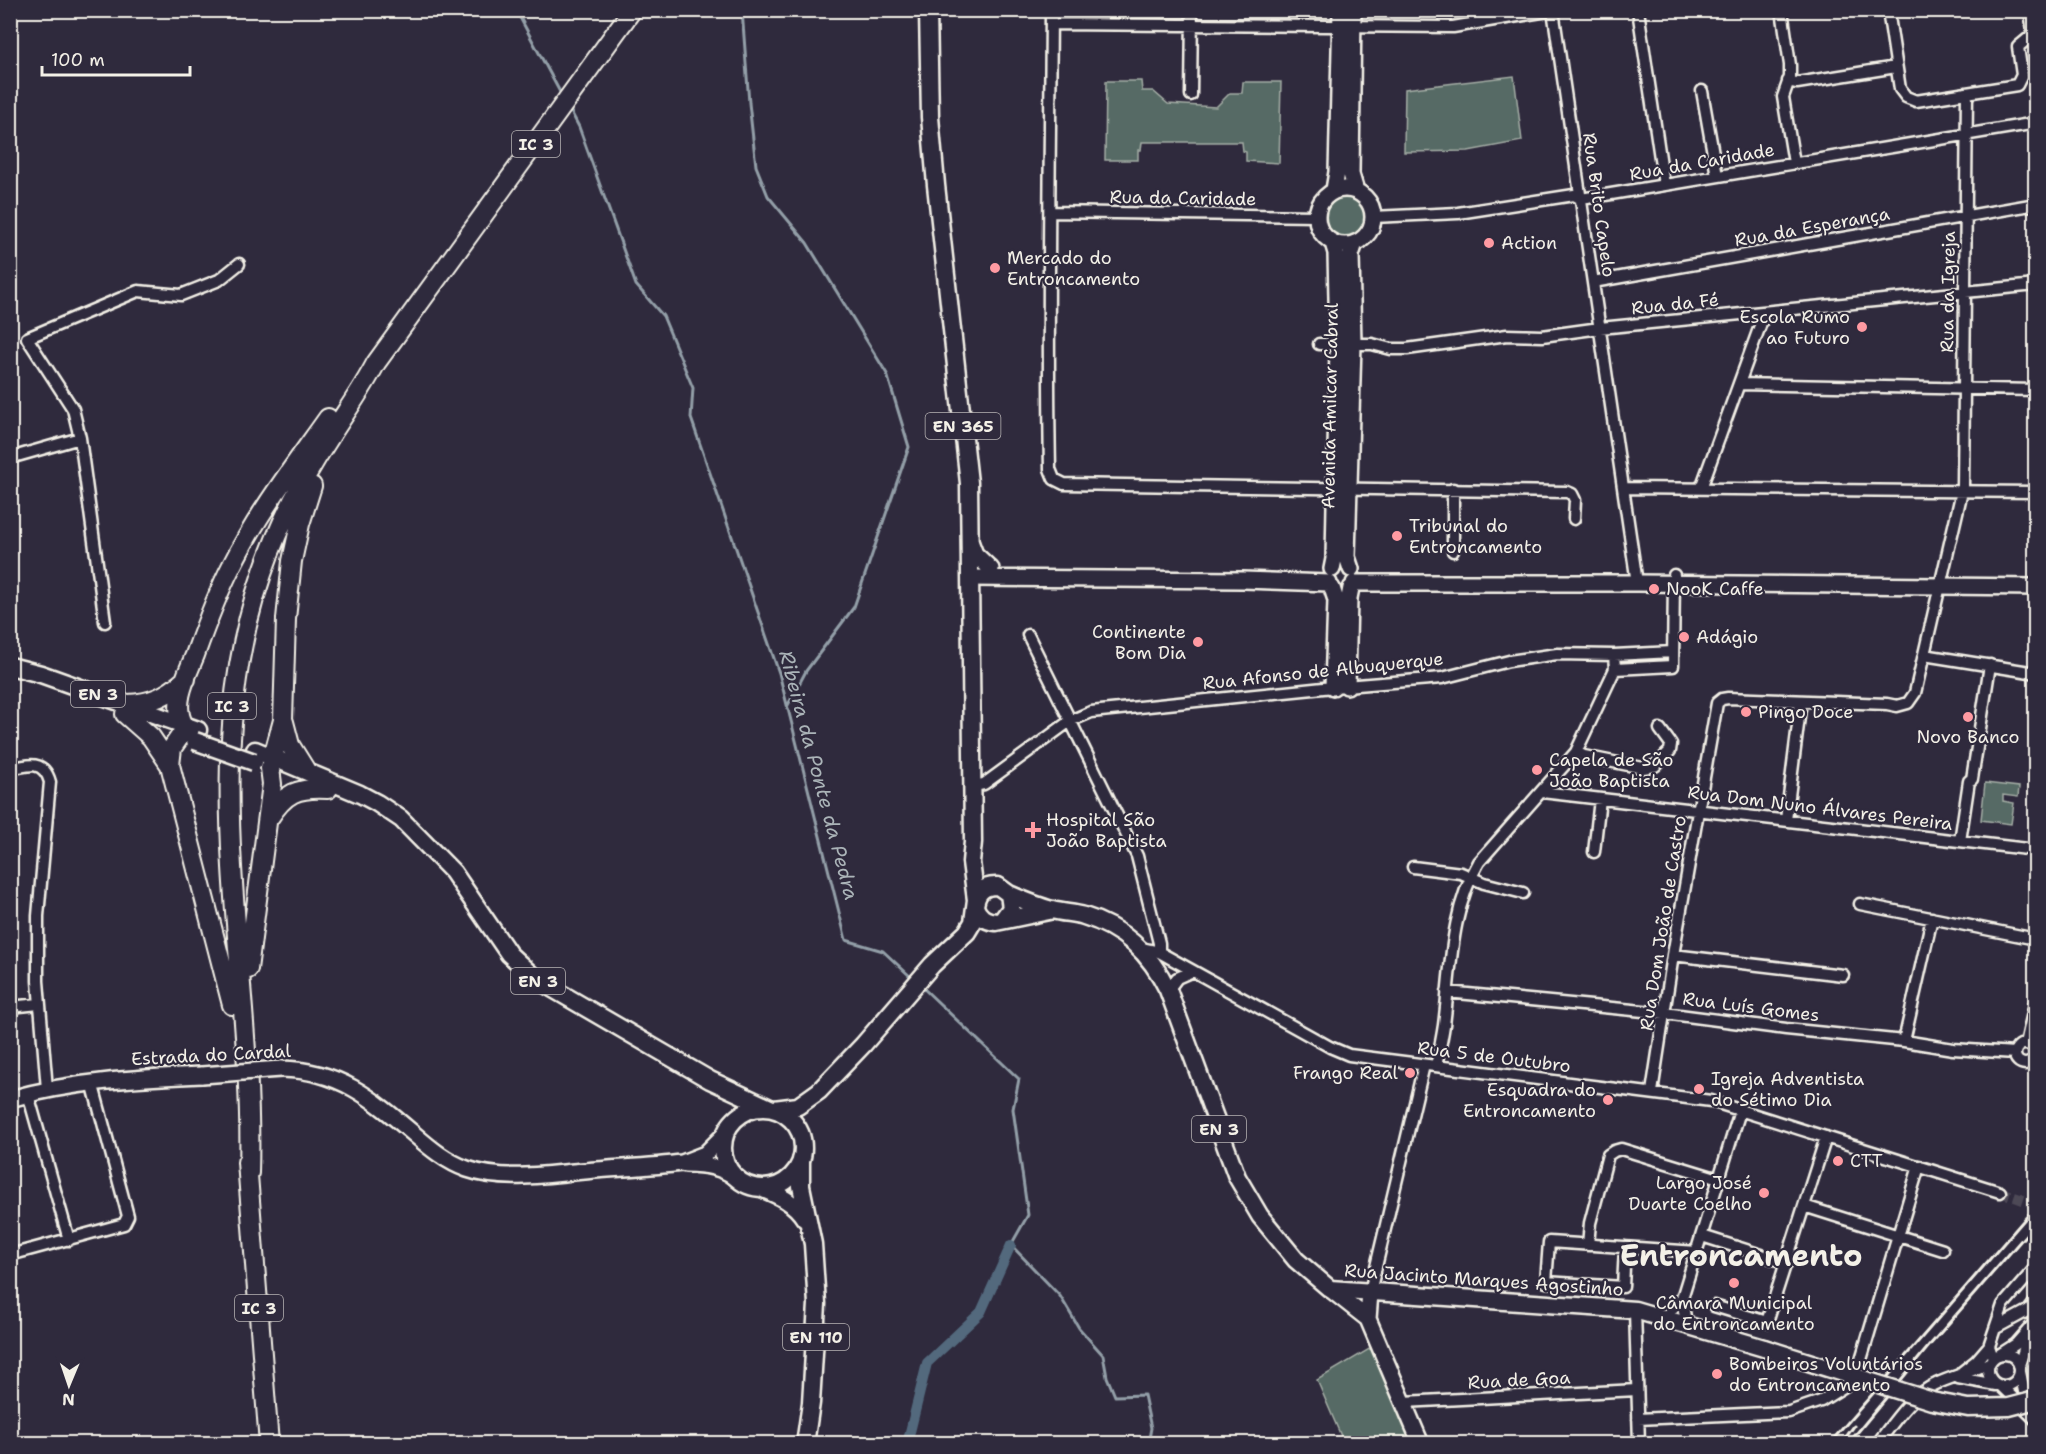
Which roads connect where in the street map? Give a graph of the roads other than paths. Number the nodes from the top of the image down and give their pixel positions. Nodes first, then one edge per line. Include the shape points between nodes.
1 (632, 10) edge
2 (928, 10) edge
3 (1051, 10) edge
4 (1192, 10) edge
5 (1341, 10) edge
6 (1353, 10) edge
7 (1638, 10) edge
8 (1782, 10) edge
9 (1888, 10) edge
10 (2030, 10) edge
11 (1553, 11) edge
12 (1051, 24) junction
13 (1192, 26) junction
14 (1347, 27) junction
15 (2033, 38) edge
16 (1896, 68) junction
17 (1788, 81) junction
18 (1702, 91) dead end
19 (1967, 94) junction
20 (1191, 95) dead end
21 (2036, 123) edge
22 (1966, 134) junction
23 (1794, 163) junction
24 (1717, 176) junction
25 (1664, 185) junction
26 (1334, 190) junction
27 (1356, 190) junction
28 (1581, 199) junction
29 (2036, 204) edge
30 (1050, 212) junction
31 (1316, 216) junction
32 (1373, 217) junction
33 (1966, 217) junction
34 (1333, 243) junction
35 (1355, 243) junction
36 (239, 264) dead end
37 (1593, 282) junction
38 (2036, 285) edge
39 (1965, 292) junction
40 (1765, 312) junction
41 (1600, 328) junction
42 (1319, 344) dead end
43 (1345, 344) junction
44 (376, 363) junction
45 (1739, 384) junction
46 (1964, 388) junction
47 (2036, 390) edge
48 (342, 419) junction
49 (318, 432) junction
50 (80, 438) junction
51 (10, 458) edge
52 (1342, 488) junction
53 (1624, 488) junction
54 (1453, 489) junction
55 (1701, 489) junction
56 (1962, 491) junction
57 (2036, 492) edge
58 (1574, 519) dead end
59 (970, 541) junction
60 (1453, 551) dead end
61 (970, 573) junction
62 (992, 574) junction
63 (1330, 578) junction
64 (1352, 578) junction
65 (1637, 579) junction
66 (1674, 579) junction
67 (2036, 579) edge
68 (1940, 582) junction
69 (2036, 587) edge
70 (972, 599) junction
71 (105, 622) dead end
72 (1028, 635) dead end
73 (1673, 652) junction
74 (1614, 655) junction
75 (1924, 655) junction
76 (1990, 666) junction
77 (10, 669) edge
78 (1615, 669) junction
79 (2036, 673) edge
80 (186, 679) junction
81 (1340, 686) junction
82 (1801, 701) junction
83 (1908, 703) joint
84 (126, 709) junction
85 (283, 720) junction
86 (1070, 721) junction
87 (1660, 729) dead end
88 (189, 733) junction
89 (1576, 752) junction
90 (263, 759) junction
91 (170, 765) junction
92 (10, 769) edge
93 (305, 770) junction
94 (973, 786) junction
95 (328, 789) junction
96 (1542, 792) junction
97 (1600, 799) junction
98 (1698, 811) junction
99 (268, 820) junction
100 (1786, 820) junction
101 (412, 830) junction
102 (1960, 841) junction
103 (973, 842) junction
104 (2036, 850) edge
105 (1594, 852) dead end
106 (1413, 867) dead end
107 (1470, 878) junction
108 (1003, 890) junction
109 (1523, 892) dead end
110 (975, 903) junction
111 (1860, 904) dead end
112 (1054, 911) junction
113 (1932, 918) junction
114 (1000, 920) junction
115 (2036, 939) edge
116 (1141, 948) junction
117 (1159, 952) junction
118 (1673, 955) junction
119 (934, 968) junction
120 (1193, 971) junction
121 (1843, 975) dead end
122 (1168, 990) junction
123 (1447, 992) junction
124 (2036, 999) edge
125 (39, 1004) junction
126 (10, 1007) edge
127 (238, 1010) junction
128 (1664, 1013) junction
129 (1904, 1041) junction
130 (2026, 1044) junction
131 (2015, 1053) junction
132 (2034, 1064) edge
133 (1424, 1065) junction
134 (1436, 1066) junction
135 (710, 1080) junction
136 (92, 1082) junction
137 (47, 1089) junction
138 (819, 1091) junction
139 (1652, 1092) junction
140 (28, 1094) junction
141 (10, 1099) edge
142 (772, 1108) junction
143 (1740, 1111) junction
144 (726, 1131) junction
145 (1826, 1137) junction
146 (802, 1141) junction
147 (801, 1160) junction
148 (673, 1164) junction
149 (1919, 1166) junction
150 (735, 1177) junction
151 (1719, 1179) junction
152 (760, 1188) junction
153 (2000, 1192) tunnel mouth
154 (1804, 1206) junction
155 (810, 1231) junction
156 (1702, 1236) junction
157 (1897, 1236) junction
158 (69, 1240) junction
159 (1588, 1245) junction
160 (1625, 1247) junction
161 (1943, 1250) dead end
162 (1697, 1252) junction
163 (10, 1256) edge
164 (1787, 1263) junction
165 (2036, 1267) edge
166 (1330, 1288) junction
167 (1370, 1292) junction
168 (1682, 1298) junction
169 (2036, 1300) edge
170 (1714, 1306) dead end
171 (1635, 1310) junction
172 (1665, 1317) junction
173 (1368, 1319) junction
174 (2034, 1323) edge
175 (1686, 1324) junction
176 (1996, 1328) junction
177 (1989, 1346) junction
178 (1993, 1359) junction
179 (2020, 1369) junction
180 (1955, 1378) junction
181 (1999, 1386) junction
182 (1637, 1390) junction
183 (1404, 1402) junction
184 (2033, 1411) edge
185 (1638, 1419) junction
186 (269, 1443) edge
187 (805, 1443) edge
188 (1420, 1443) edge
189 (1639, 1443) edge
190 (1877, 1443) edge

1 - 44 highway, IC 3
2 - 59 main road, EN 365 via 930,117 969,483
3 - 12 street
4 - 13 street
5 - 14 street
6 - 14 street
7 - 25 street
8 - 17 street via 1790,65
9 - 16 street
10 - 15 street
11 - 14 street via 1453,27
11 - 28 street, Rua Brito Capelo
12 - 13 street
12 - 30 street
13 - 14 street
13 - 20 street
14 - 26 street
14 - 27 street via 1351,174
15 - 19 street via 2018,47 2022,75 2019,82 2013,87
16 - 17 street via 1797,83
16 - 19 street via 1900,89 1906,97 1921,101
17 - 23 street via 1783,97
18 - 24 street
19 - 22 street, Rua da Igreja
21 - 22 street, Rua da Caridade
22 - 23 street, Rua da Caridade
22 - 33 street, Rua da Igreja
23 - 24 street, Rua da Caridade
24 - 25 street, Rua da Caridade
25 - 28 street, Rua da Caridade
26 - 27 street
26 - 31 street via 1321,201
27 - 32 street via 1368,201
28 - 32 street, Rua da Caridade via 1574,195 1458,213
28 - 37 street, Rua Brito Capelo
29 - 33 street, Rua da Esperança
30 - 31 street, Rua da Caridade
30 - 52 street via 1047,341 1050,469 1054,479 1064,484
31 - 34 street via 1321,232
32 - 35 street via 1368,233
33 - 37 street, Rua da Esperança
33 - 39 street, Rua da Igreja
34 - 35 street
34 - 43 street, Avenida Amilcar Cabral
35 - 43 street, Avenida Amilcar Cabral
36 - 50 street via 219,280 181,296 138,291 27,338 73,409
37 - 41 street, Rua Brito Capelo
38 - 39 street, Rua da Fé
39 - 40 street, Rua da Fé
39 - 46 street, Rua da Igreja
40 - 41 street, Rua da Fé
40 - 45 street
41 - 43 street, Rua da Fé via 1542,336 1507,334 1407,349
41 - 53 street, Rua Brito Capelo
42 - 43 street, Rua da Fé
43 - 52 street, Avenida Amilcar Cabral
44 - 48 highway, IC 3
44 - 49 highway, IC 3 via 355,380
45 - 46 street
45 - 55 street
46 - 47 street
46 - 56 street, Rua da Igreja
48 - 85 highway via 309,494 295,542 286,619
48 - 127 highway, IC 3 via 299,489 270,552 250,609 234,687 228,804
49 - 80 highway via 232,565
49 - 127 highway, IC 3 via 256,565 226,680 220,815
50 - 51 street
50 - 71 street
52 - 54 street
52 - 63 street, Avenida Amilcar Cabral
52 - 64 street, Avenida Amilcar Cabral
53 - 55 street
53 - 65 street, Rua Brito Capelo
54 - 58 street via 1567,492 1575,500
54 - 60 street
55 - 56 street
56 - 57 street
56 - 68 street, Rua da Igreja
59 - 61 main road, EN 365
59 - 62 street via 975,554
61 - 62 street
61 - 70 main road, EN 365
62 - 63 street via 1232,580
62 - 70 street
63 - 64 street via 1339,591
63 - 64 street via 1339,565
63 - 81 street, Avenida Amilcar Cabral
64 - 65 street
64 - 81 street, Avenida Amilcar Cabral
65 - 66 street
66 - 68 street
66 - 73 street
67 - 68 street
68 - 69 street
68 - 75 street, Rua da Igreja
70 - 94 main road, EN 365
72 - 86 street
73 - 74 street, Rua Afonso de Albuquerque
73 - 78 street via 1673,666
74 - 78 street
74 - 81 street, Rua Afonso de Albuquerque via 1557,654 1442,678
75 - 76 street
75 - 83 street, Rua da Igreja via 1915,693
76 - 79 street
76 - 102 street
77 - 84 main road, EN 3
78 - 89 street
80 - 84 highway via 159,699
80 - 88 highway via 178,709
81 - 86 street, Rua Afonso de Albuquerque via 1091,711
82 - 83 street, Rua Dom João de Castro via 1897,706
82 - 98 street, Rua Dom João de Castro via 1725,698 1717,703
82 - 100 street
84 - 88 main road, EN 3
84 - 91 highway
85 - 90 highway
85 - 93 highway via 290,745
86 - 94 street, Rua Afonso de Albuquerque via 984,784
86 - 117 street via 1137,856
87 - 89 street via 1671,744 1670,752 1655,766 1643,768
88 - 90 main road, EN 3
88 - 91 highway via 172,748
89 - 96 street
90 - 93 main road, EN 3
90 - 95 main road, EN 3
90 - 99 highway via 272,784
91 - 127 highway
92 - 125 street via 31,765 43,768 50,782 38,916
93 - 101 main road, EN 3 via 377,803
94 - 103 main road, EN 365
95 - 99 highway via 292,793 279,803
95 - 101 main road, EN 3
96 - 97 street, Rua Dom Nuno Álvares Pereira
96 - 107 street via 1479,862
97 - 98 street, Rua Dom Nuno Álvares Pereira
97 - 105 street
98 - 100 street, Rua Dom Nuno Álvares Pereira
98 - 118 street, Rua Dom João de Castro
99 - 127 highway
100 - 102 street, Rua Dom Nuno Álvares Pereira
101 - 135 main road, EN 3 via 453,872 509,954 527,973
102 - 104 street, Rua Dom Nuno Álvares Pereira
103 - 108 main road, EN 365 via 984,870
103 - 110 main road, EN 365
106 - 107 street via 1461,873
107 - 109 street
107 - 123 street via 1452,948
108 - 110 main road via 984,888
108 - 112 main road, EN 3
108 - 114 main road via 1011,908
110 - 114 main road via 983,919
110 - 119 main road, EN 3 via 973,922 967,932
111 - 113 street
112 - 114 main road, EN 3
112 - 116 main road, EN 3 via 1085,916 1114,929
113 - 115 street
113 - 129 street
114 - 119 main road, EN 3
116 - 117 street, Rua 5 de Outubro
116 - 122 main road, EN 3
117 - 120 street, Rua 5 de Outubro
118 - 121 street
118 - 128 street, Rua Dom João de Castro
119 - 138 main road, EN 3
120 - 122 street via 1177,978
120 - 133 street, Rua 5 de Outubro via 1349,1055
122 - 166 main road, EN 3 via 1237,1177 1260,1216 1296,1260
123 - 128 street, Rua Luís Gomes
123 - 134 street
124 - 130 street
125 - 126 street
125 - 137 street
127 - 186 highway, IC 3 via 243,1139 249,1173
128 - 129 street, Rua Luís Gomes
128 - 139 street, Rua Dom João de Castro
129 - 131 street, Rua Luís Gomes
130 - 131 street
130 - 132 street via 2035,1052
131 - 132 street via 2020,1063
133 - 134 street, Rua 5 de Outubro
133 - 167 street
134 - 139 street, Rua 5 de Outubro
135 - 142 main road, EN 3
135 - 144 main road, EN 3 via 727,1101 730,1116
136 - 137 street, Estrada do Cardal
136 - 148 street, Estrada do Cardal, bridge via 281,1069 316,1073 350,1086 377,1103 431,1149 478,1173 530,1175
136 - 158 street via 128,1216 124,1224
137 - 140 street, Estrada do Cardal
138 - 142 main road, EN 3 via 798,1106
138 - 146 main road, EN 3 via 807,1114
139 - 143 street, Rua 5 de Outubro via 1711,1101
140 - 141 street, Estrada do Cardal
140 - 158 street
142 - 144 main road, EN 3 via 748,1110
142 - 146 main road, EN 3 via 793,1121
143 - 145 street, Rua 5 de Outubro
143 - 151 street
144 - 148 street via 705,1154
144 - 150 main road, EN 3 via 724,1157
145 - 149 street, Rua 5 de Outubro
145 - 154 street
146 - 147 main road, EN 3
147 - 152 main road via 786,1181
147 - 155 main road via 801,1186
148 - 150 street via 712,1167
149 - 153 street, Rua 5 de Outubro
149 - 157 street
150 - 152 main road
151 - 156 street
151 - 159 street via 1621,1149 1614,1151 1608,1155
152 - 155 main road via 795,1206
154 - 157 street
154 - 164 street
155 - 187 main road, EN 110 via 817,1322
156 - 162 street
156 - 164 street
157 - 161 street
157 - 185 street via 1860,1363 1845,1386 1821,1401 1789,1412
158 - 163 street
159 - 160 street
159 - 160 street via 1549,1242 1546,1282 1623,1287
160 - 162 street
162 - 168 street
164 - 170 street via 1767,1322
165 - 176 street via 2003,1305
166 - 167 main road, Rua Jacinto Marques Agostinho
166 - 173 street
167 - 171 main road, Rua Jacinto Marques Agostinho
167 - 173 street
168 - 172 street
168 - 175 street
169 - 176 street via 2029,1310
171 - 172 main road, Rua Jacinto Marques Agostinho
171 - 182 street
172 - 175 main road, Rua Jacinto Marques Agostinho
173 - 183 street
174 - 178 street via 2016,1344
174 - 179 street
175 - 184 main road, Rua Jacinto Marques Agostinho, bridge via 1932,1401 1968,1408
176 - 177 street
177 - 178 street
177 - 180 street
178 - 179 street via 2011,1356
178 - 180 street
178 - 181 street via 1988,1375
179 - 181 street via 2014,1383
179 - 184 street
180 - 181 street
180 - 190 street via 1922,1392
181 - 184 street
182 - 183 street, Rua de Goa
182 - 185 street
183 - 188 street
185 - 189 street

